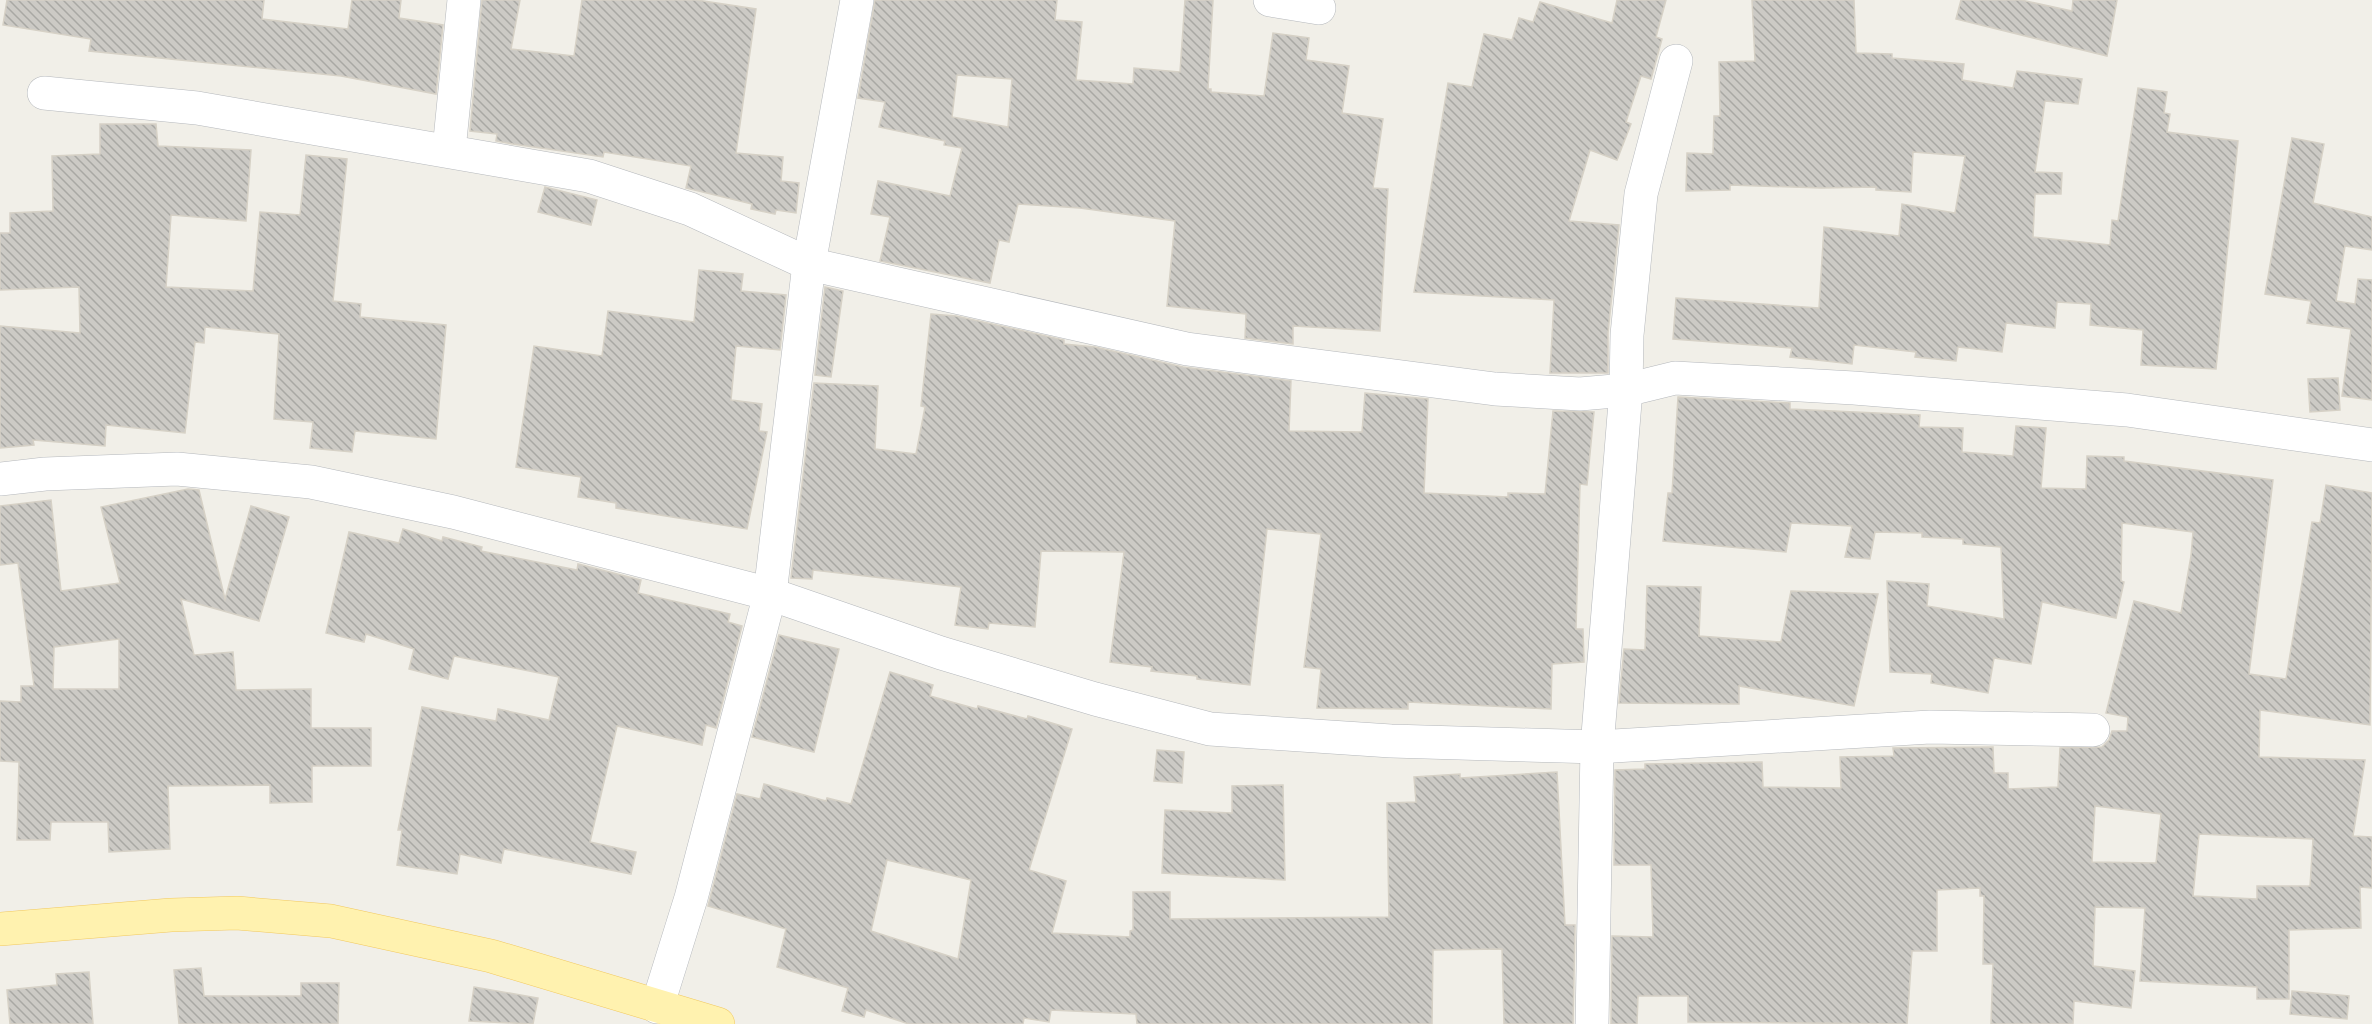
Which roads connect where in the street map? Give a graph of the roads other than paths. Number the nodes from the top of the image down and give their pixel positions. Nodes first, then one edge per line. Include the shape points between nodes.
1 (464, 0) edge
2 (857, 0) edge
3 (1270, 0) edge
4 (1319, 8) dead end
5 (1676, 61) dead end
6 (44, 93) dead end
7 (449, 150) junction
8 (809, 264) junction
9 (1626, 390) junction
10 (2372, 445) edge
11 (0, 479) edge
12 (770, 594) junction
13 (2093, 730) dead end
14 (1597, 747) junction
15 (0, 929) edge
16 (657, 1007) junction
17 (718, 1024) edge
18 (1592, 1024) edge

1 - 7 street
2 - 8 street
3 - 4 street
5 - 9 street via 1641,194 1627,335
6 - 7 street via 197,108
7 - 8 street via 590,176 690,209
8 - 9 street via 1187,349 1495,389 1580,394
8 - 12 street
9 - 10 street via 1675,378 1854,388 2127,410
9 - 14 street
11 - 12 street via 177,469 311,482 453,512
12 - 14 street via 941,653 1210,729 1391,741
12 - 16 street via 692,898
13 - 14 street via 1930,727
14 - 18 street
15 - 16 main road via 237,913 331,921 491,956
16 - 17 main road

